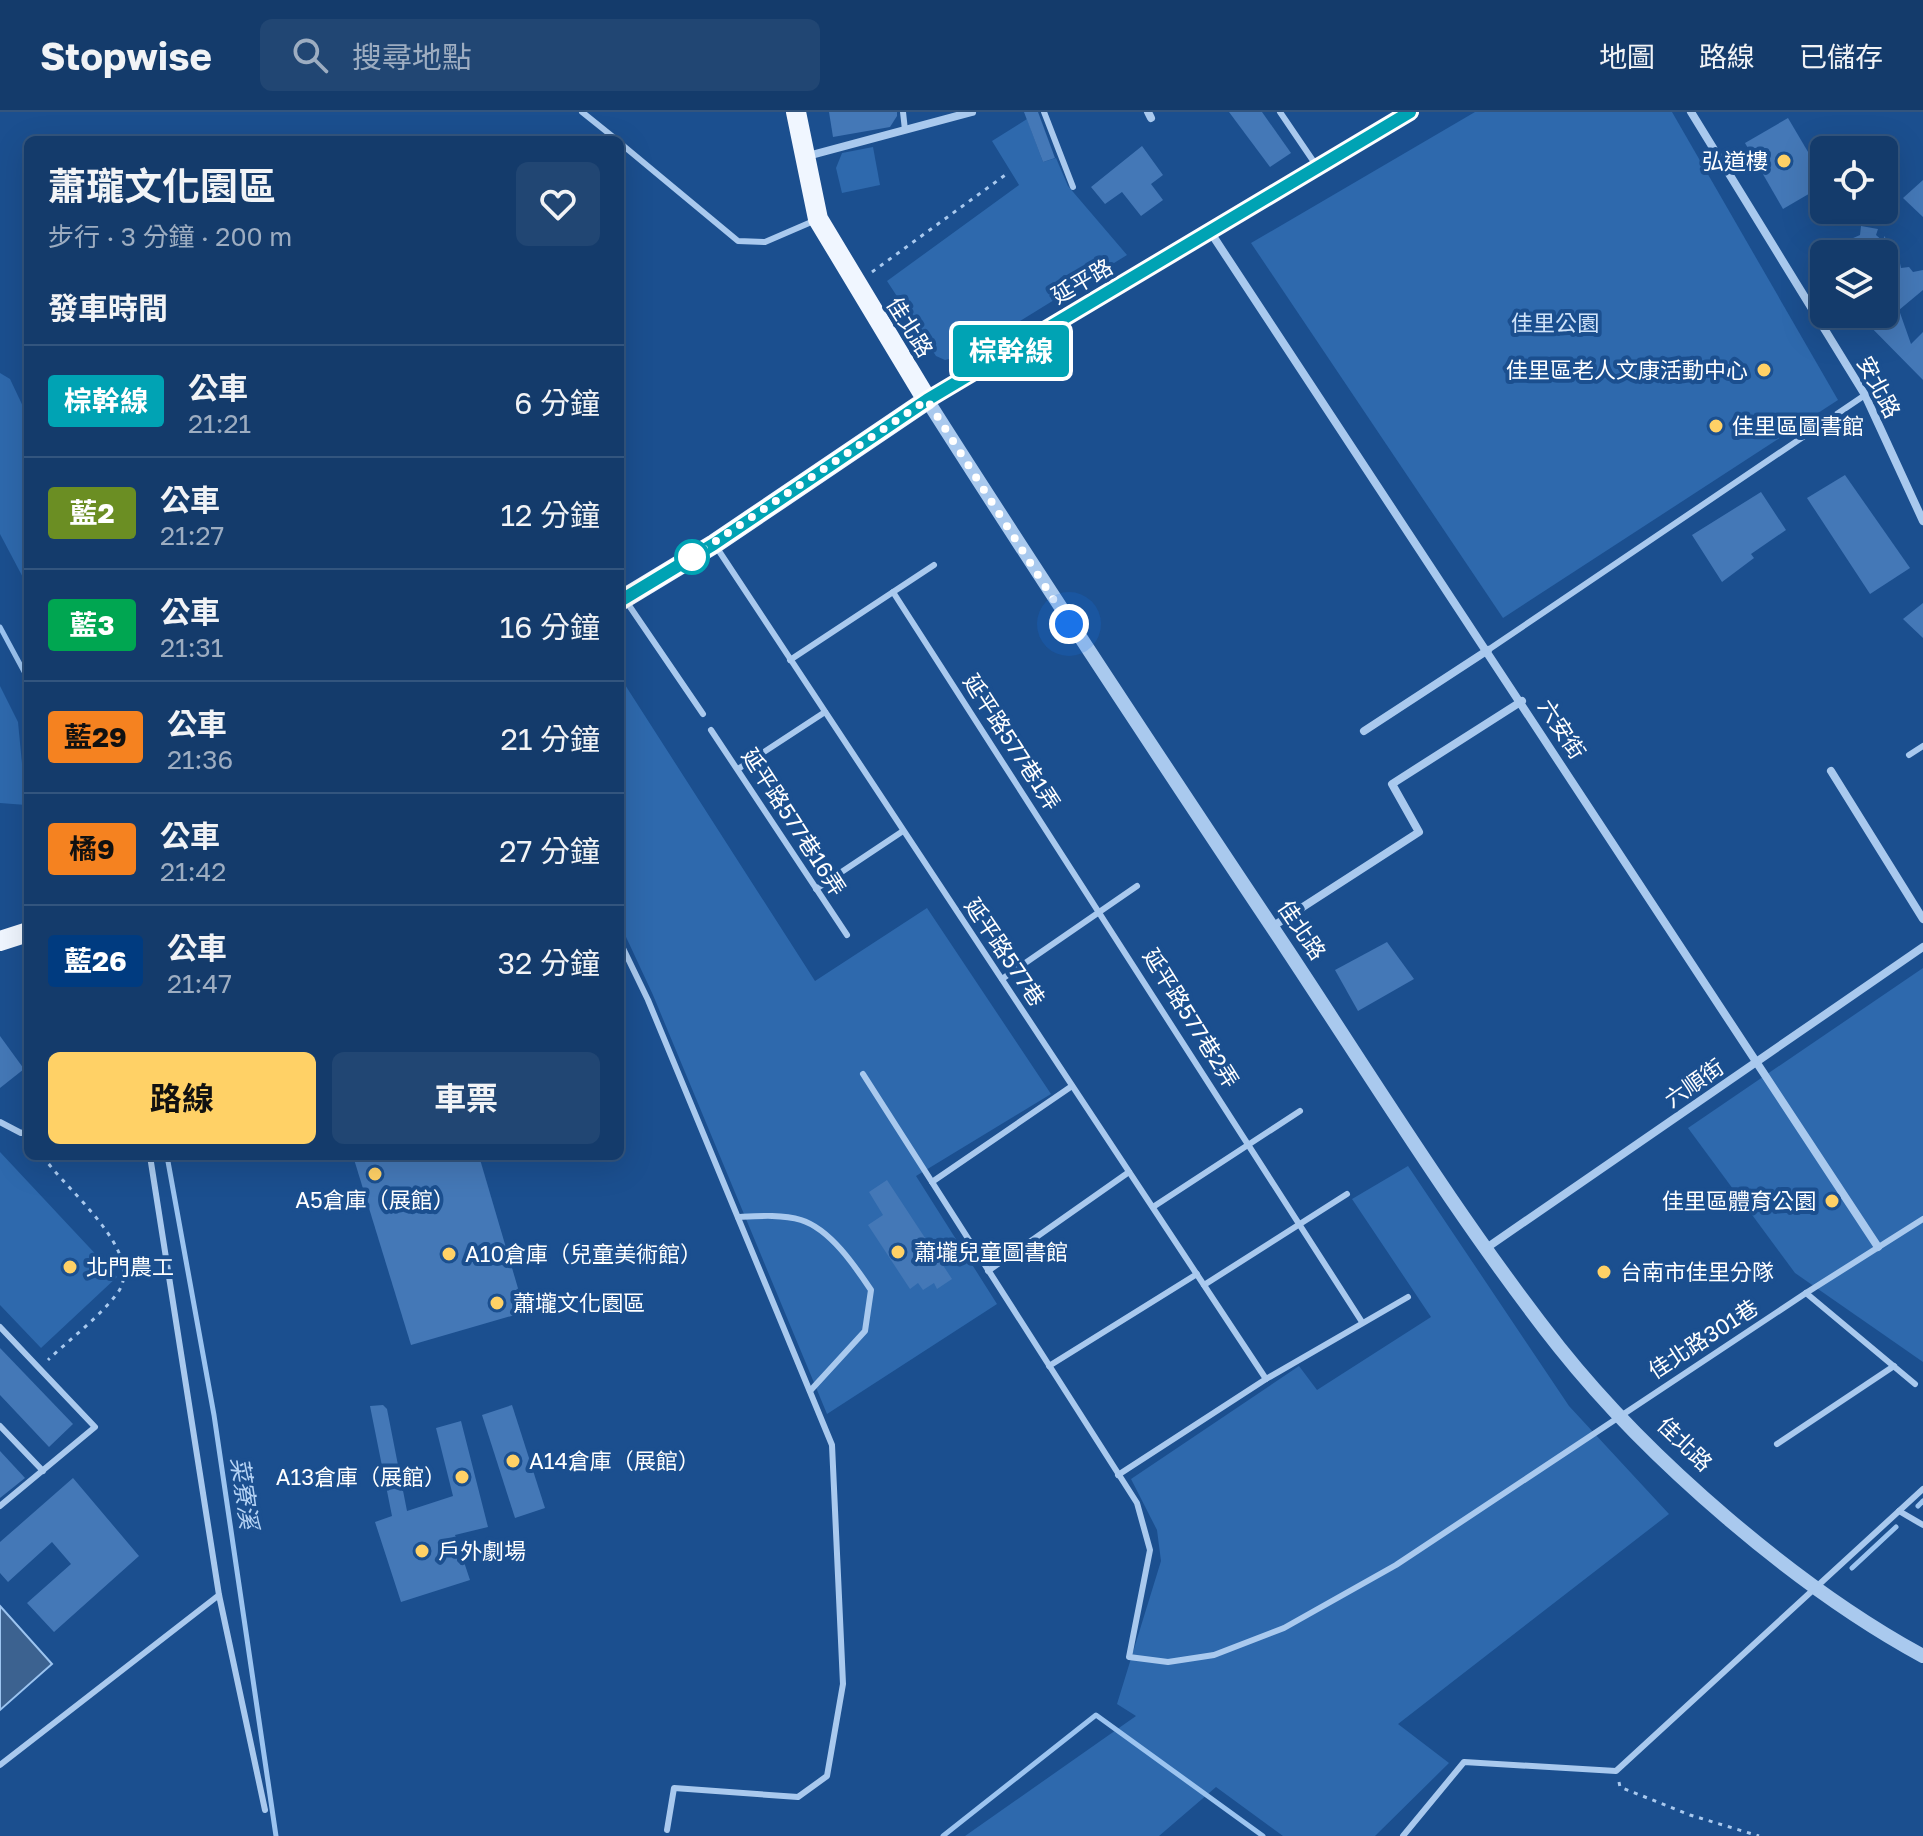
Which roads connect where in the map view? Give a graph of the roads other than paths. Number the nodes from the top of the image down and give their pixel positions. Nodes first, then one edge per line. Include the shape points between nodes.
1 (582, 112) edge
2 (796, 112) edge
3 (903, 112) edge
4 (972, 112) edge
5 (1044, 112) edge
6 (1280, 112) edge
7 (1410, 112) edge
8 (1691, 112) edge
9 (905, 130) junction
10 (612, 136) edge
11 (624, 146) edge
12 (803, 157) junction
13 (1318, 168) junction
14 (1073, 187) dead end
15 (818, 219) junction
16 (1211, 233) junction
17 (1865, 395) junction
18 (927, 400) junction
19 (1923, 521) edge
20 (714, 544) junction
21 (934, 565) dead end
22 (893, 592) junction
23 (624, 599) edge
24 (624, 603) edge
25 (1488, 650) junction
26 (790, 660) junction
27 (1522, 701) junction
28 (825, 712) junction
29 (703, 714) dead end
30 (711, 730) dead end
31 (1364, 731) dead end
32 (1923, 746) edge
33 (1909, 755) dead end
34 (738, 769) junction
35 (1831, 771) dead end
36 (903, 831) junction
37 (1137, 886) dead end
38 (816, 889) junction
39 (1101, 911) junction
40 (1923, 919) edge
41 (1272, 927) junction
42 (24, 933) edge
43 (847, 935) dead end
44 (0, 941) edge
45 (1923, 947) edge
46 (624, 950) edge
47 (1002, 979) junction
48 (1757, 1060) junction
49 (863, 1074) dead end
50 (1072, 1086) junction
51 (1300, 1111) dead end
52 (0, 1122) edge
53 (24, 1132) edge
54 (1249, 1144) junction
55 (151, 1160) edge
56 (1129, 1172) junction
57 (932, 1182) junction
58 (1347, 1194) dead end
59 (1153, 1207) junction
60 (738, 1217) junction
61 (1923, 1219) edge
62 (1300, 1223) junction
63 (1878, 1247) junction
64 (1485, 1249) junction
65 (988, 1271) junction
66 (1197, 1274) junction
67 (1204, 1285) junction
68 (1806, 1293) junction
69 (1408, 1297) dead end
70 (1362, 1322) junction
71 (0, 1327) edge
72 (1049, 1366) junction
73 (1894, 1366) junction
74 (1266, 1379) junction
75 (1915, 1384) dead end
76 (810, 1391) junction
77 (1620, 1415) junction
78 (0, 1426) edge
79 (1777, 1444) dead end
80 (43, 1471) junction
81 (1118, 1475) junction
82 (1923, 1489) edge
83 (0, 1506) edge
84 (1899, 1511) junction
85 (1923, 1525) edge
86 (1818, 1588) junction
87 (219, 1595) junction
88 (1923, 1656) edge
89 (0, 1765) edge
90 (265, 1810) dead end
91 (667, 1830) dead end
92 (1403, 1836) edge

1 - 10 lane
2 - 12 main road, 佳北路
3 - 9 lane
4 - 9 street
5 - 14 lane
6 - 13 lane
7 - 13 street, 延平路
8 - 17 street, 安北路
9 - 12 street
11 - 15 lane via 738,241 765,242
12 - 15 main road, 佳北路
13 - 16 street, 延平路
15 - 18 main road, 佳北路
16 - 18 street, 延平路
16 - 25 street, 六安街
17 - 19 street, 安北路
17 - 25 lane
18 - 20 main road, 延平路
18 - 41 street, 佳北路
20 - 23 main road, 延平路
20 - 26 lane, 延平路577巷
21 - 22 lane
22 - 26 lane
22 - 39 lane, 延平路577巷1弄
24 - 29 lane
25 - 27 street, 六安街
25 - 31 street
26 - 28 lane, 延平路577巷
27 - 41 street via 1392,784 1419,832
27 - 48 street, 六安街
28 - 34 lane
28 - 36 lane, 延平路577巷
30 - 34 lane, 延平路577巷16弄
32 - 33 lane
34 - 38 lane, 延平路577巷16弄
35 - 40 street
36 - 38 lane
36 - 47 lane, 延平路577巷
37 - 39 lane
38 - 43 lane, 延平路577巷16弄
39 - 47 lane
39 - 54 lane, 延平路577巷2弄
41 - 64 street, 佳北路
42 - 44 main road
45 - 48 street, 六順街
46 - 60 lane
47 - 50 lane, 延平路577巷
48 - 63 street, 六安街
48 - 64 street, 六順街
49 - 57 lane
50 - 56 lane, 延平路577巷
50 - 57 lane
51 - 54 lane
52 - 53 lane
54 - 59 lane
54 - 62 lane, 延平路577巷2弄
55 - 87 lane
56 - 59 lane, 延平路577巷
56 - 65 lane
57 - 65 lane
58 - 62 lane
59 - 66 lane, 延平路577巷
60 - 76 lane
60 - 76 lane via 802,1220 832,1242 871,1290 865,1331
61 - 63 lane, 佳北路301巷
62 - 67 lane
62 - 70 lane, 延平路577巷2弄
63 - 68 lane, 佳北路301巷
64 - 77 street, 佳北路
65 - 72 lane
66 - 67 lane, 延平路577巷
66 - 72 lane
67 - 74 lane, 延平路577巷
68 - 73 lane
68 - 77 lane, 佳北路301巷
69 - 70 lane
70 - 74 lane
71 - 80 lane via 95,1427
72 - 81 lane
73 - 75 lane
73 - 79 lane
74 - 81 lane
76 - 91 lane via 832,1445 841,1575 843,1684 827,1776 798,1797 674,1788
77 - 81 lane, 佳北路301巷 via 1396,1565 1284,1628 1214,1655 1168,1662 1129,1657 1150,1550 1137,1503
77 - 86 street, 佳北路 via 1768,1552
78 - 80 lane
80 - 83 lane
82 - 84 lane
84 - 85 lane
84 - 86 lane
86 - 88 street, 佳北路
86 - 92 lane via 1616,1771 1464,1762
87 - 89 lane
87 - 90 lane

